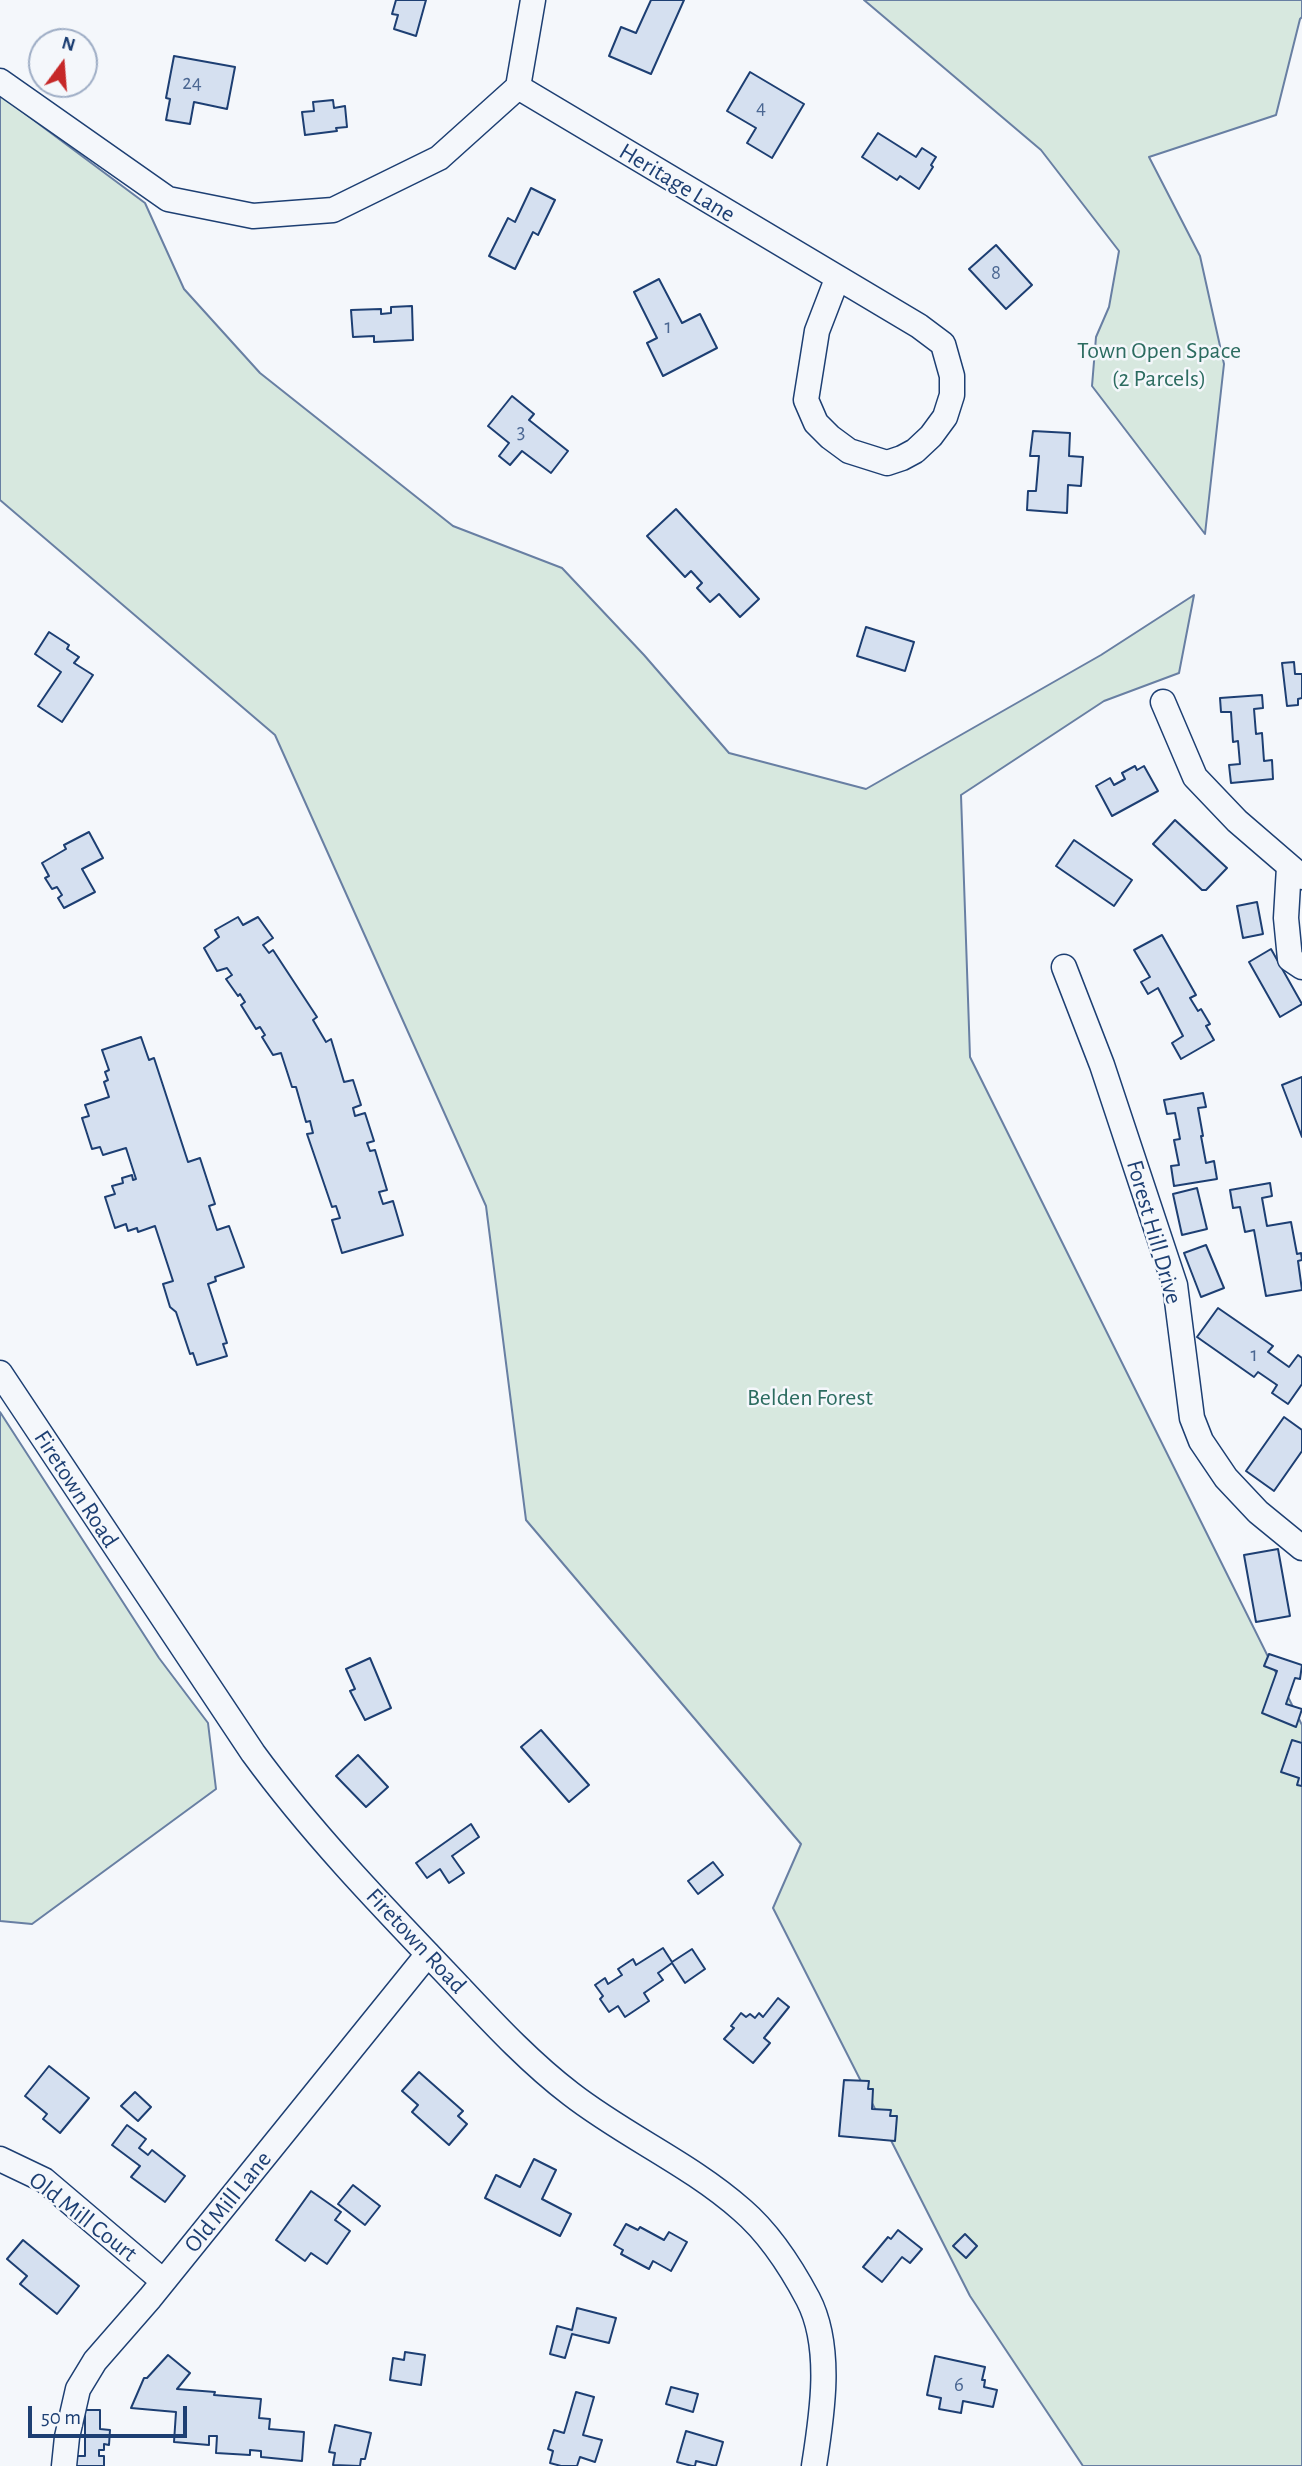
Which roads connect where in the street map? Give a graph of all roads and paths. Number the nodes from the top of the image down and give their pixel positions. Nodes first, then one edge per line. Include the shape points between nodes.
1 (533, 0) edge
2 (0, 81) edge
3 (518, 87) junction
4 (837, 279) junction
5 (1163, 702) dead end
6 (1295, 872) edge
7 (1064, 967) dead end
8 (1302, 967) edge
9 (0, 1373) edge
10 (1302, 1548) edge
11 (428, 1954) junction
12 (0, 2159) edge
13 (163, 2281) junction
14 (64, 2466) edge
15 (814, 2466) edge

1 - 3 street
2 - 3 street via 168,199 253,216 333,210 439,158
3 - 4 street, Heritage Lane
4 - 4 street, Heritage Lane via 943,344 952,376 945,417 931,436 915,451 887,463 849,451 830,437 816,423 806,400 817,331
5 - 6 street via 1195,776
6 - 8 street via 1286,918 1290,959
7 - 10 street, Forest Hill Drive via 1102,1065 1175,1285 1192,1418 1201,1441 1226,1478 1258,1512
9 - 11 street, Firetown Road via 256,1758 326,1844
11 - 13 street, Old Mill Lane
11 - 15 street, Firetown Road via 514,2044 570,2094 706,2182 743,2210 778,2248 810,2301 820,2336 824,2386
12 - 13 street, Old Mill Court via 44,2180
13 - 14 street, Old Mill Lane via 95,2361 78,2389

